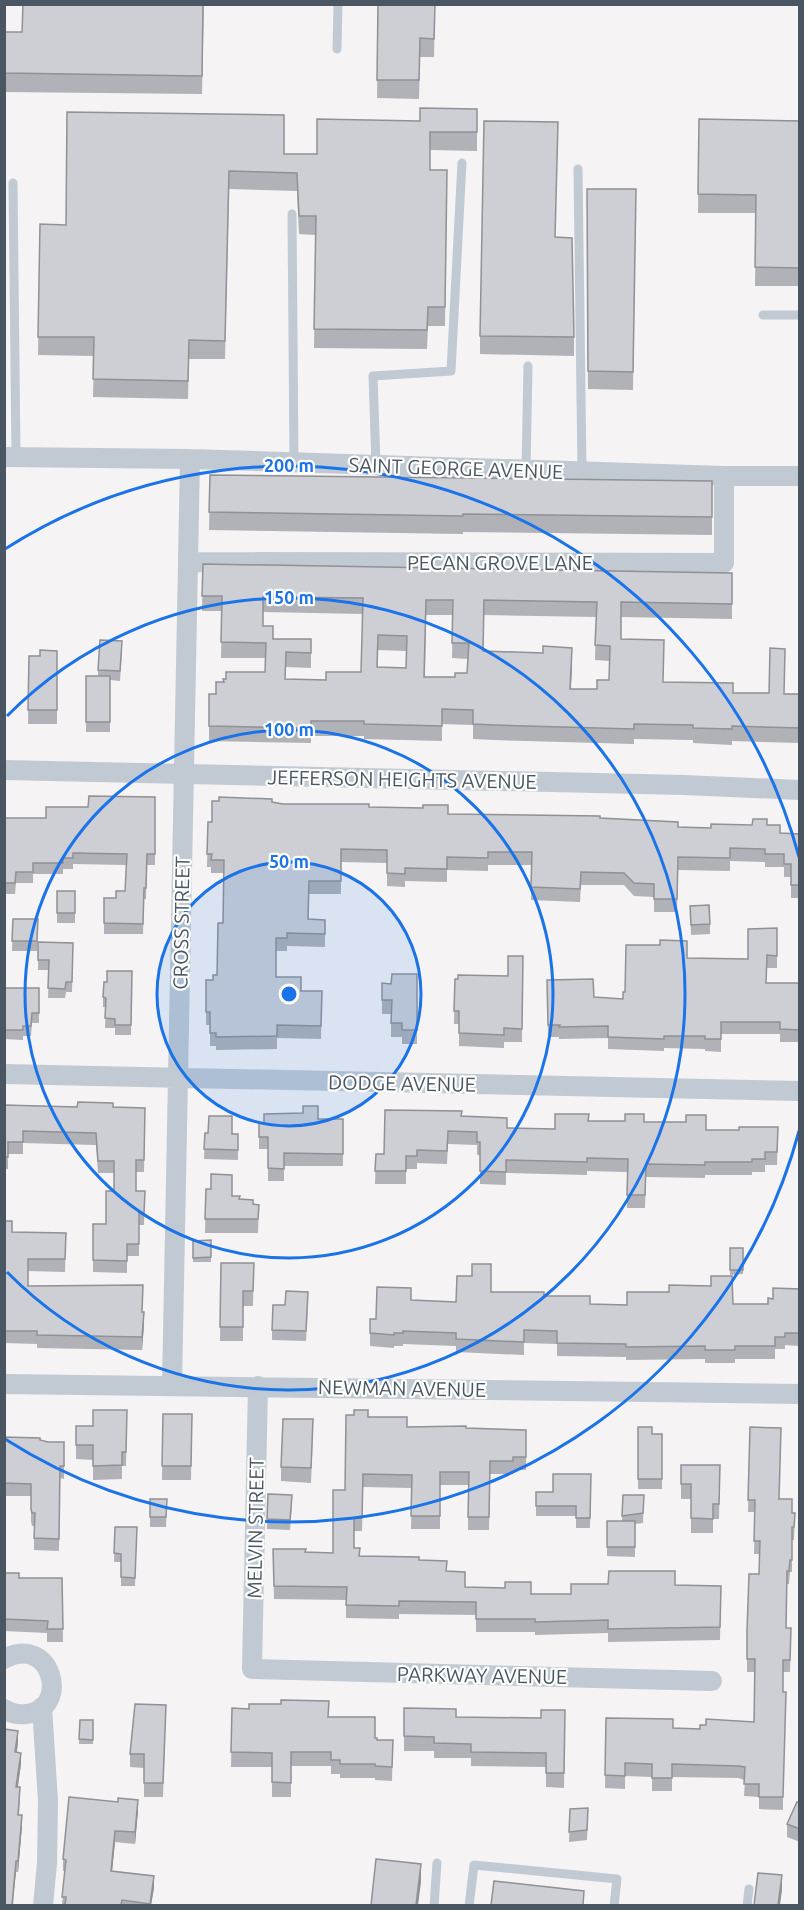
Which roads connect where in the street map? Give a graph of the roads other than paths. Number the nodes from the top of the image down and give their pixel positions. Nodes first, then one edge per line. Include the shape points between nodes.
1 (338, 4) edge
2 (337, 49) dead end
3 (462, 163) dead end
4 (578, 169) dead end
5 (13, 183) dead end
6 (292, 214) dead end
7 (763, 315) dead end
8 (800, 315) edge
9 (528, 366) dead end
10 (10, 457) edge
11 (190, 459) junction
12 (294, 463) junction
13 (376, 465) junction
14 (526, 470) junction
15 (582, 472) junction
16 (724, 476) junction
17 (800, 476) edge
18 (189, 562) junction
19 (4, 770) edge
20 (185, 774) junction
21 (800, 790) edge
22 (4, 1074) edge
23 (177, 1079) junction
24 (800, 1091) edge
25 (4, 1384) edge
26 (172, 1386) junction
27 (258, 1386) junction
28 (800, 1394) edge
29 (4, 1659) edge
30 (252, 1669) joint
31 (712, 1681) dead end
32 (42, 1707) junction
33 (4, 1709) edge
34 (437, 1863) dead end
35 (749, 1889) dead end
36 (43, 1905) edge
37 (434, 1905) edge
38 (469, 1905) edge
39 (614, 1905) edge
40 (747, 1905) edge

1 - 2 lane
3 - 13 lane via 451,371 373,376
4 - 15 lane
5 - 10 lane
6 - 12 lane
7 - 8 lane
9 - 14 lane
10 - 11 street, SAINT GEORGE AVENUE
11 - 12 street, SAINT GEORGE AVENUE
11 - 18 street, CROSS STREET
12 - 13 street, SAINT GEORGE AVENUE
13 - 14 street, SAINT GEORGE AVENUE
14 - 15 street, SAINT GEORGE AVENUE
15 - 16 street, SAINT GEORGE AVENUE
16 - 17 street, SAINT GEORGE AVENUE
16 - 18 street, PECAN GROVE LANE via 724,562
18 - 20 street, CROSS STREET
19 - 20 street, JEFFERSON HEIGHTS AVENUE
20 - 21 street, JEFFERSON HEIGHTS AVENUE
20 - 23 street, CROSS STREET
22 - 23 street, DODGE AVENUE
23 - 24 street, DODGE AVENUE
23 - 26 street, CROSS STREET
25 - 26 street, NEWMAN AVENUE
26 - 27 street, NEWMAN AVENUE
27 - 28 street, NEWMAN AVENUE
27 - 30 street, MELVIN STREET
29 - 32 street via 24,1653 45,1664 52,1686
30 - 31 street, PARKWAY AVENUE
32 - 33 street via 19,1715
32 - 36 street via 48,1801
34 - 37 lane
35 - 40 lane
38 - 39 lane via 474,1865 617,1879

